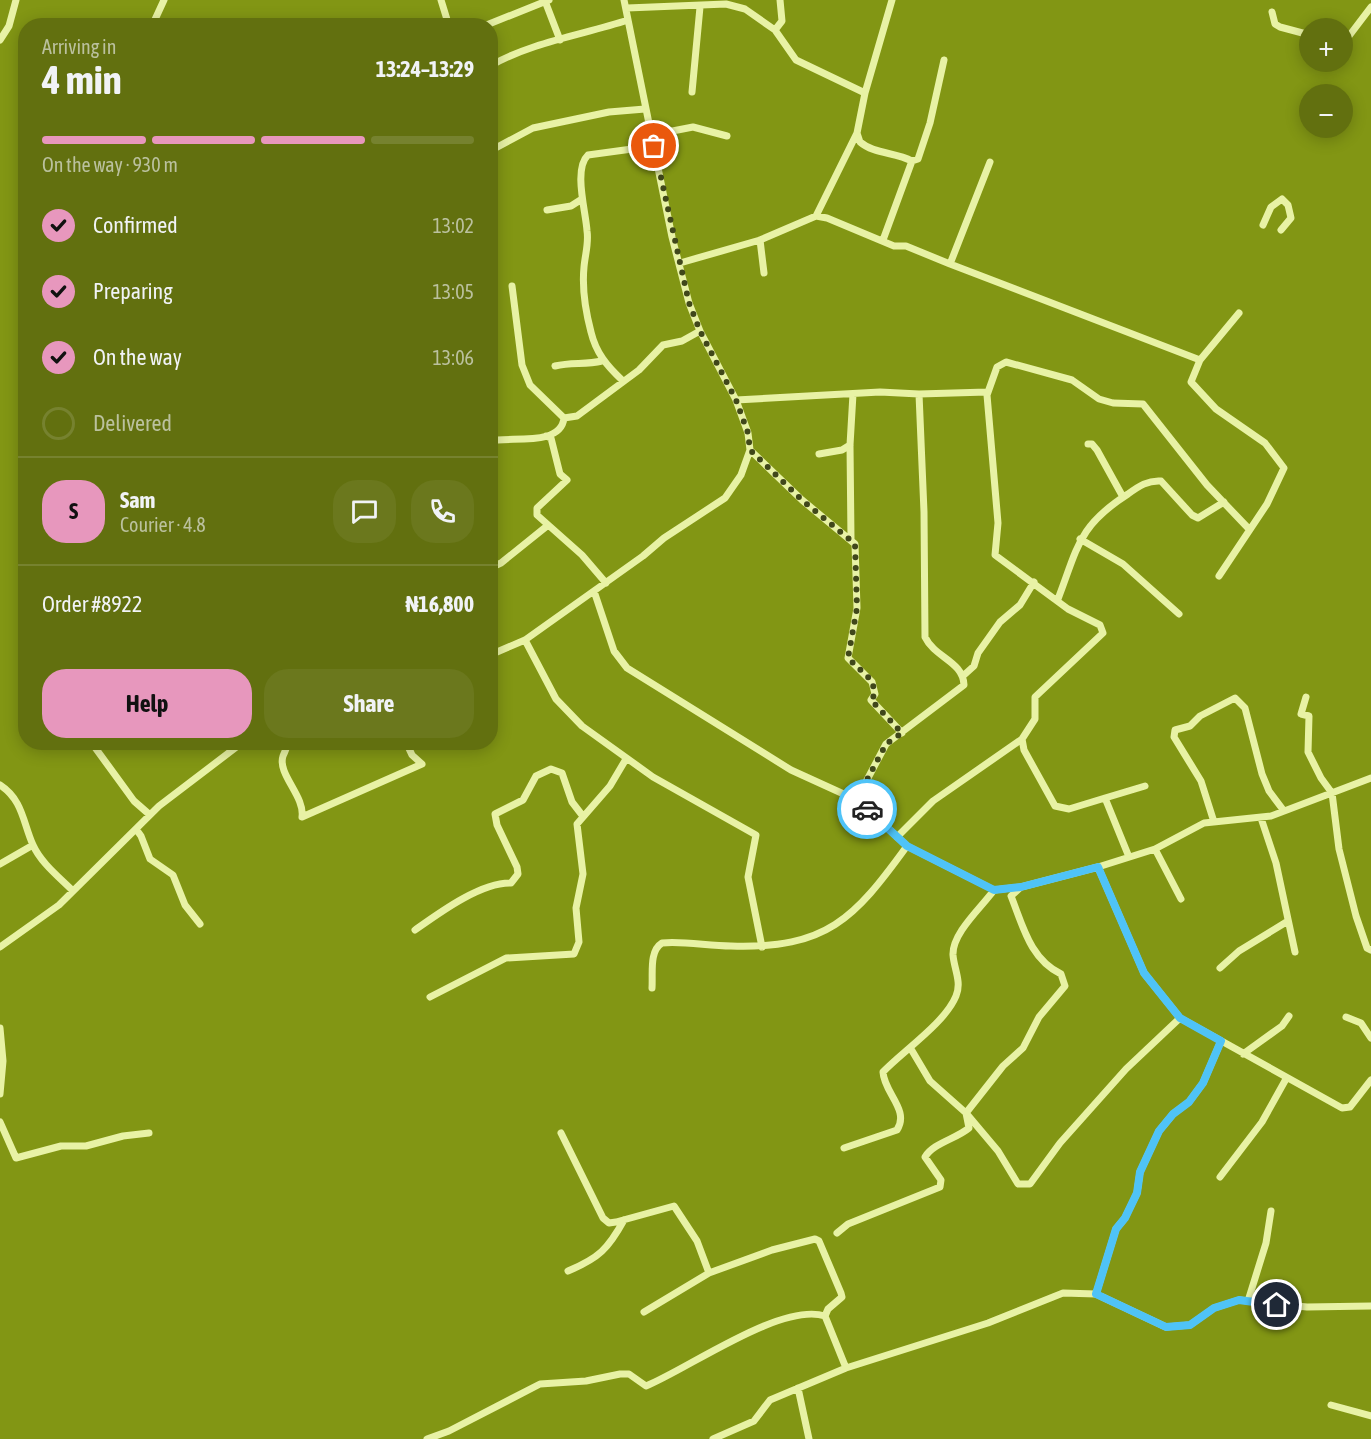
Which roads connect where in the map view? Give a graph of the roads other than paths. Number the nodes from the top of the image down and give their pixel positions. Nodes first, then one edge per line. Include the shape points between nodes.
1 (16, 0) edge
2 (164, 0) edge
3 (441, 0) edge
4 (624, 0) edge
5 (780, 0) edge
6 (892, 0) edge
7 (547, 1) edge
8 (700, 7) junction
9 (1371, 7) edge
10 (627, 8) junction
11 (1272, 12) dead end
12 (156, 18) edge
13 (447, 18) edge
14 (498, 20) edge
15 (628, 20) junction
16 (775, 30) junction
17 (1353, 31) edge
18 (1299, 32) edge
19 (0, 40) edge
20 (560, 40) junction
21 (944, 60) dead end
22 (498, 62) edge
23 (693, 92) dead end
24 (865, 93) junction
25 (645, 109) junction
26 (857, 133) junction
27 (652, 135) junction
28 (727, 136) dead end
29 (654, 146) junction
30 (498, 147) edge
31 (912, 161) junction
32 (990, 162) dead end
33 (582, 199) junction
34 (548, 210) dead end
35 (816, 216) junction
36 (1263, 225) dead end
37 (1281, 230) dead end
38 (760, 240) junction
39 (883, 240) junction
40 (680, 263) junction
41 (950, 264) junction
42 (764, 273) dead end
43 (512, 286) dead end
44 (1239, 313) dead end
45 (700, 331) junction
46 (1200, 360) junction
47 (602, 361) junction
48 (555, 366) dead end
49 (623, 381) junction
50 (987, 392) junction
51 (853, 394) junction
52 (919, 394) junction
53 (736, 400) junction
54 (564, 417) junction
55 (546, 436) junction
56 (498, 440) edge
57 (1088, 444) dead end
58 (850, 446) junction
59 (750, 450) junction
60 (819, 454) dead end
61 (1123, 497) junction
62 (1224, 502) junction
63 (547, 526) junction
64 (1249, 529) junction
65 (850, 539) junction
66 (1080, 539) junction
67 (498, 564) edge
68 (1219, 576) dead end
69 (1034, 582) junction
70 (606, 583) junction
71 (594, 591) junction
72 (1058, 599) junction
73 (1179, 614) dead end
74 (525, 640) junction
75 (498, 652) edge
76 (964, 675) junction
77 (1306, 697) dead end
78 (902, 733) junction
79 (1022, 739) junction
80 (97, 750) edge
81 (232, 750) edge
82 (285, 750) edge
83 (410, 750) edge
84 (626, 759) junction
85 (1371, 778) edge
86 (0, 785) edge
87 (1145, 786) dead end
88 (1332, 793) junction
89 (1105, 798) junction
90 (859, 801) junction
91 (1284, 811) junction
92 (150, 815) junction
93 (582, 815) junction
94 (1261, 818) junction
95 (1214, 822) junction
96 (136, 829) junction
97 (897, 837) junction
98 (33, 845) junction
99 (907, 846) junction
100 (1155, 849) junction
101 (1129, 857) junction
102 (0, 864) edge
103 (1098, 867) junction
104 (1021, 887) junction
105 (994, 890) junction
106 (73, 891) junction
107 (1181, 899) dead end
108 (1288, 921) junction
109 (200, 924) dead end
110 (415, 930) dead end
111 (0, 947) edge
112 (762, 947) junction
113 (1371, 951) edge
114 (1295, 952) dead end
115 (1220, 968) dead end
116 (652, 988) dead end
117 (430, 997) dead end
118 (1289, 1016) dead end
119 (1346, 1017) dead end
120 (1180, 1018) junction
121 (0, 1028) edge
122 (1371, 1038) edge
123 (1221, 1041) junction
124 (911, 1049) junction
125 (1243, 1054) junction
126 (1286, 1079) junction
127 (1371, 1080) edge
128 (0, 1094) edge
129 (966, 1113) junction
130 (0, 1122) edge
131 (149, 1133) dead end
132 (561, 1133) dead end
133 (844, 1148) dead end
134 (1220, 1177) dead end
135 (1271, 1211) dead end
136 (624, 1220) junction
137 (837, 1233) dead end
138 (568, 1271) dead end
139 (709, 1273) junction
140 (1096, 1294) junction
141 (1248, 1301) junction
142 (1371, 1306) edge
143 (644, 1312) dead end
144 (825, 1316) junction
145 (846, 1368) junction
146 (798, 1388) junction
147 (1331, 1405) dead end
148 (1371, 1416) edge
149 (428, 1439) edge
150 (713, 1439) edge
151 (809, 1439) edge

1 - 19 street via 9,26
2 - 12 street
3 - 13 street
4 - 10 street
5 - 16 street via 782,21
6 - 24 street
7 - 14 street
7 - 20 street
8 - 10 street
8 - 16 street via 726,4 745,9
8 - 23 street
9 - 17 street
10 - 15 street
11 - 18 street via 1275,24
15 - 20 street
15 - 25 street
16 - 24 street via 795,60
20 - 22 street via 535,45
21 - 31 street via 930,123 918,159
24 - 26 street
25 - 27 street
25 - 30 street via 609,112 533,128
26 - 31 street via 863,145
26 - 35 street
27 - 28 street via 693,127
27 - 29 street
29 - 33 street via 588,155 582,169
29 - 40 street
31 - 39 street
32 - 41 street
33 - 34 street via 571,206
33 - 47 street via 588,232 584,270 588,309 591,332
35 - 38 street
35 - 39 street
36 - 37 street via 1271,207 1282,199 1291,218
38 - 40 street
38 - 42 street
39 - 41 street
40 - 45 street
41 - 46 street
43 - 54 street via 522,365 530,384
44 - 46 street
45 - 49 street via 663,345
45 - 53 street
46 - 64 street via 1191,382 1216,409 1264,443 1284,468 1267,504
47 - 48 street
47 - 49 street
49 - 54 street via 577,416
50 - 52 street
50 - 62 street via 997,367 1006,362 1072,380 1099,399 1143,404
50 - 69 street via 998,523 995,555
51 - 52 street
51 - 53 street
51 - 58 street
52 - 76 street via 925,637
53 - 59 street
54 - 55 street via 558,431
55 - 56 street
55 - 63 street via 551,438 560,474 567,480 537,508 537,515
57 - 61 street via 1097,450
58 - 60 street
58 - 65 street
59 - 65 street
59 - 70 street via 741,475 725,498
61 - 62 street via 1143,484 1161,480 1198,518
61 - 66 street via 1098,514
62 - 64 street
63 - 67 street
63 - 70 street via 582,555
64 - 68 street
65 - 78 street via 855,544 857,608 848,658 872,681 875,694 871,700
66 - 72 street
66 - 73 street via 1123,564
69 - 72 street
69 - 76 street via 1020,605 1000,622 978,653 974,666
70 - 71 street
71 - 74 street
71 - 90 street via 614,651 627,668 791,770
72 - 79 street via 1068,609 1100,625 1103,633 1035,697 1035,719
74 - 75 street
74 - 84 street via 556,699 582,726
76 - 78 street via 964,685 955,695
77 - 88 street via 1301,714 1309,716 1308,752
78 - 90 street via 886,744
79 - 89 street via 1024,750 1055,806 1069,809
79 - 97 street via 933,801
80 - 92 street via 134,801
81 - 92 street
82 - 83 street via 285,772 304,806 302,817 422,764
84 - 93 street via 597,803
84 - 112 street via 756,835 748,876
85 - 88 street
86 - 98 street via 14,797 26,819
87 - 89 street
88 - 91 street
88 - 113 street via 1339,849 1356,916
89 - 101 street
90 - 97 street
91 - 94 street
91 - 95 street via 1262,774 1245,708 1235,698 1200,716 1190,726 1175,730 1174,737 1201,781
92 - 96 street
93 - 110 street via 572,802 562,773 551,769 536,776 523,800 495,814 517,867 518,874 511,883 499,882 466,897
93 - 117 street via 577,824 583,874 576,908 579,942 574,954 506,958
94 - 95 street
94 - 108 street via 1276,863
95 - 100 street via 1204,823
96 - 106 street
96 - 109 street via 150,859 173,875 185,904
97 - 99 street
98 - 102 street
98 - 106 street
99 - 105 street
99 - 112 street via 865,902 841,922 816,934
100 - 101 street
100 - 107 street
101 - 103 street
103 - 104 street
103 - 120 street via 1144,973
104 - 105 street
104 - 129 street via 1011,896 1031,948 1060,974 1065,986 1039,1017 1023,1048 1003,1066
105 - 124 street via 956,942 953,954 959,986 953,1001
106 - 111 street via 26,931
108 - 114 street
108 - 115 street via 1239,951
112 - 116 street via 662,943 654,952
118 - 125 street via 1282,1026
119 - 122 street via 1361,1023
120 - 123 street
120 - 129 street via 1126,1069 1060,1143 1030,1184 1018,1184 998,1151
121 - 128 street
123 - 125 street
123 - 140 street via 1203,1083 1159,1131 1140,1172 1137,1193 1112,1238
124 - 129 street via 936,1087
124 - 133 street via 883,1072 883,1080 901,1114 897,1130
125 - 126 street
126 - 127 street via 1347,1108
126 - 134 street via 1262,1122
129 - 137 street via 969,1128 929,1150 925,1157 941,1180 940,1187 848,1224
130 - 131 street via 16,1158 61,1146 86,1146
132 - 136 street via 603,1218 609,1223
135 - 141 street via 1266,1243
136 - 138 street via 598,1257
136 - 139 street via 674,1206 697,1241
139 - 143 street
139 - 144 street via 815,1239 842,1297
140 - 141 street via 1166,1327 1190,1325 1226,1303
140 - 145 street via 1063,1293 988,1323
141 - 142 street via 1307,1307
144 - 145 street
144 - 149 street via 816,1313 776,1322 646,1386 629,1374 540,1384
145 - 146 street
146 - 150 street via 770,1400 754,1421
146 - 151 street
147 - 148 street

